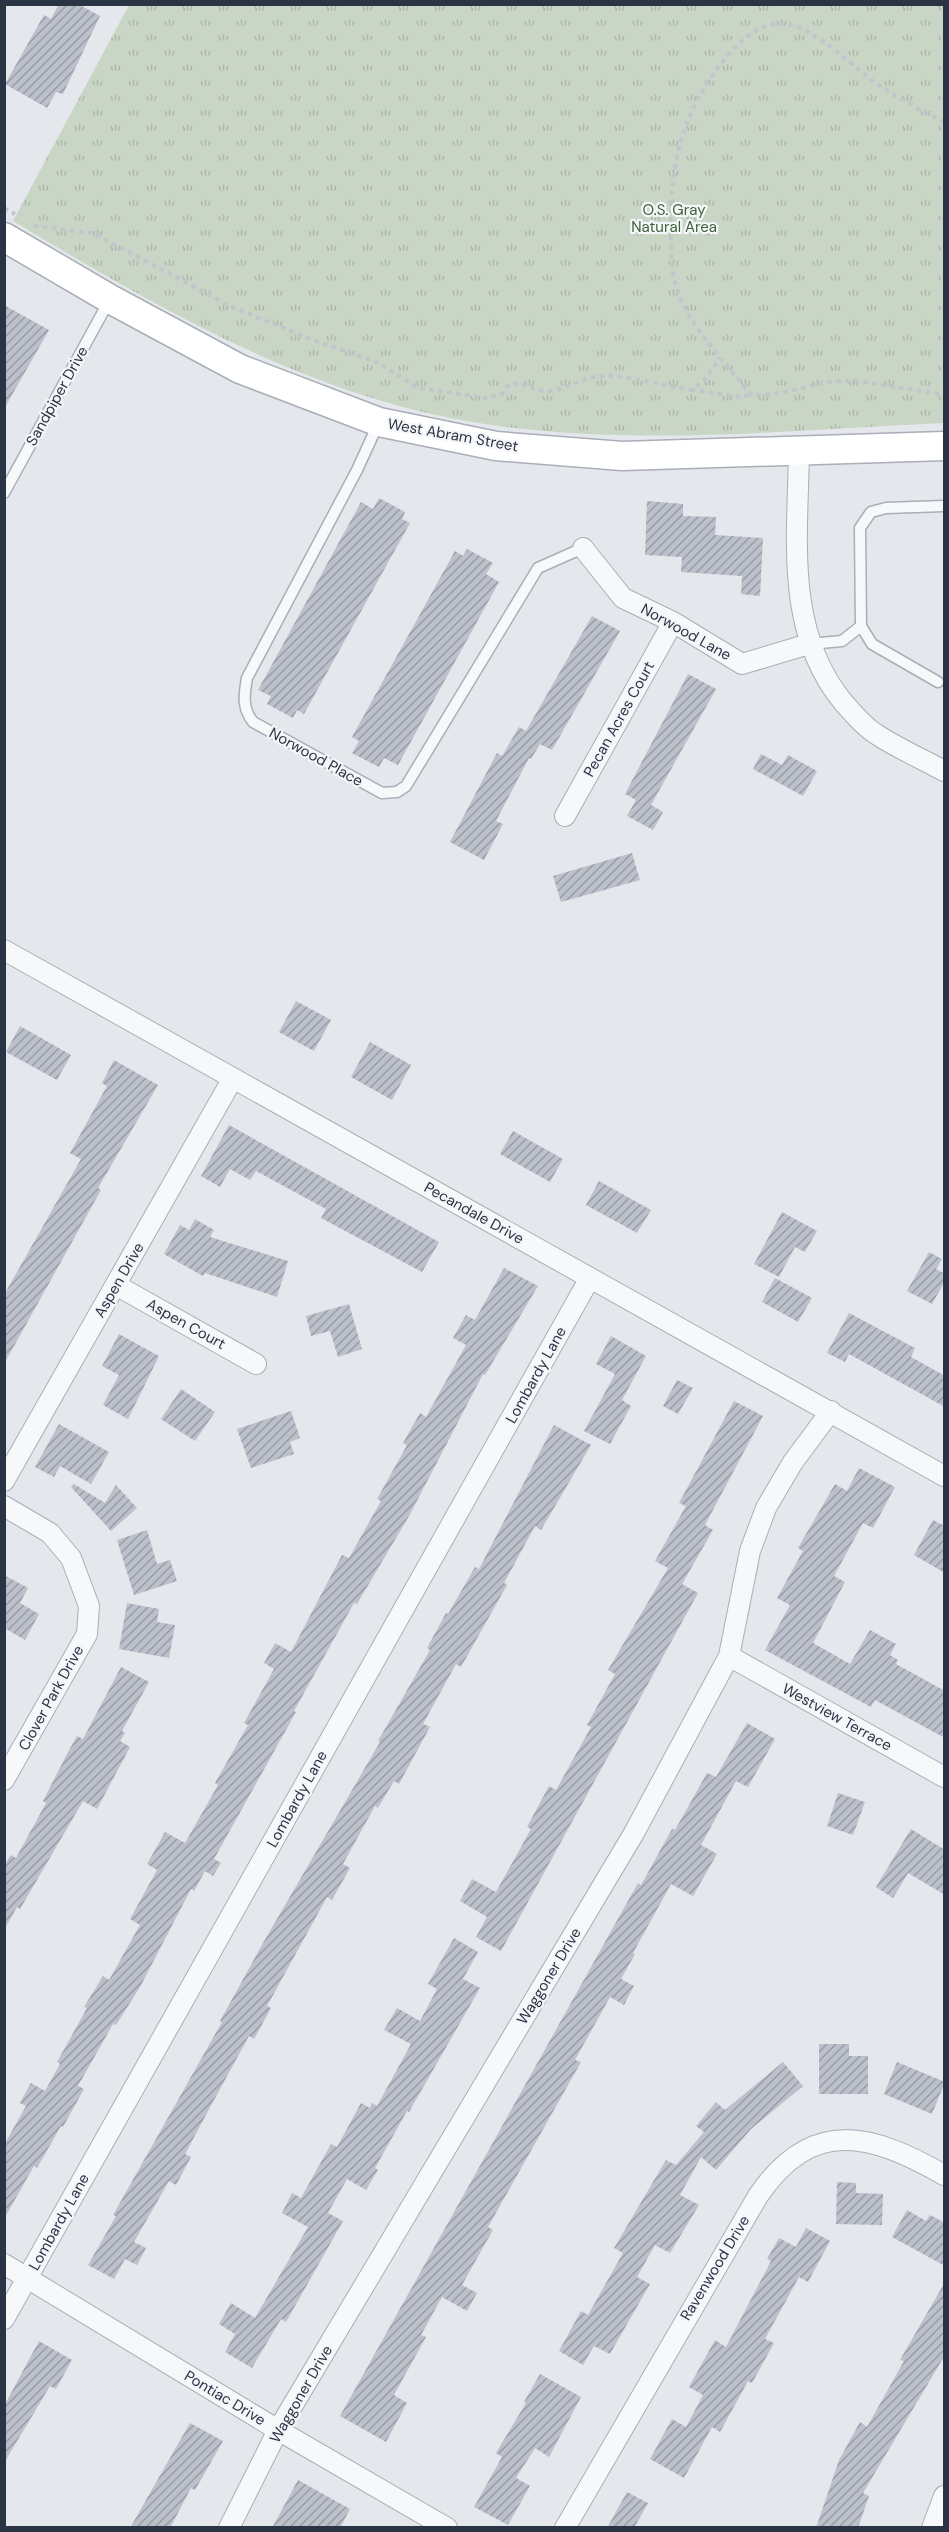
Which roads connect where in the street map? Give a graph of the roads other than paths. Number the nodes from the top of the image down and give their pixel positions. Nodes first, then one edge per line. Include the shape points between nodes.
1 (12, 227) edge
2 (110, 299) junction
3 (379, 422) junction
4 (945, 446) edge
5 (799, 450) junction
6 (4, 493) edge
7 (945, 506) edge
8 (583, 548) joint
9 (673, 622) junction
10 (861, 626) junction
11 (809, 644) junction
12 (938, 682) dead end
13 (945, 771) edge
14 (565, 816) dead end
15 (4, 950) edge
16 (233, 1078) junction
17 (590, 1278) junction
18 (116, 1285) junction
19 (256, 1364) dead end
20 (831, 1411) junction
21 (945, 1476) edge
22 (4, 1481) edge
23 (4, 1506) edge
24 (729, 1656) junction
25 (945, 1777) edge
26 (4, 1780) edge
27 (945, 2175) edge
28 (4, 2264) edge
29 (28, 2278) junction
30 (4, 2319) edge
31 (278, 2430) junction
32 (945, 2496) edge
33 (229, 2528) edge
34 (447, 2528) edge
35 (565, 2528) edge
36 (932, 2528) edge

1 - 2 main road, West Abram Street
2 - 3 main road, West Abram Street via 240,369
2 - 6 lane, Sandpiper Drive
3 - 5 main road, West Abram Street via 496,446 622,456
3 - 8 lane, Norwood Place via 247,678 243,697 253,722 382,794 397,792 406,786 538,568
4 - 5 main road, West Abram Street
5 - 11 street via 798,566 801,611
7 - 10 lane via 871,512 860,528
8 - 9 street, Norwood Lane via 623,598
9 - 11 street, Norwood Lane via 742,664
9 - 14 street, Pecan Acres Court
10 - 11 lane via 842,641
10 - 12 lane via 872,644
11 - 13 street via 834,691 874,733
15 - 16 street, Pecandale Drive
16 - 17 street, Pecandale Drive
16 - 18 street, Aspen Drive
17 - 20 street, Pecandale Drive
17 - 29 street, Lombardy Lane
18 - 19 street, Aspen Court
18 - 22 street, Aspen Drive
20 - 21 street, Pecandale Drive
20 - 24 street, Waggoner Drive via 793,1462 766,1508 750,1551
23 - 26 street, Clover Park Drive via 50,1533 71,1558 89,1606 87,1634
24 - 25 street, Westview Terrace
24 - 31 street, Waggoner Drive via 628,1844
27 - 35 street, Ravenwood Drive via 901,2152 855,2140 819,2142 786,2163 758,2196
28 - 29 street, Pontiac Drive
29 - 30 street, Lombardy Lane
29 - 31 street, Pontiac Drive
31 - 33 street, Waggoner Drive
31 - 34 street, Pontiac Drive
32 - 36 street

